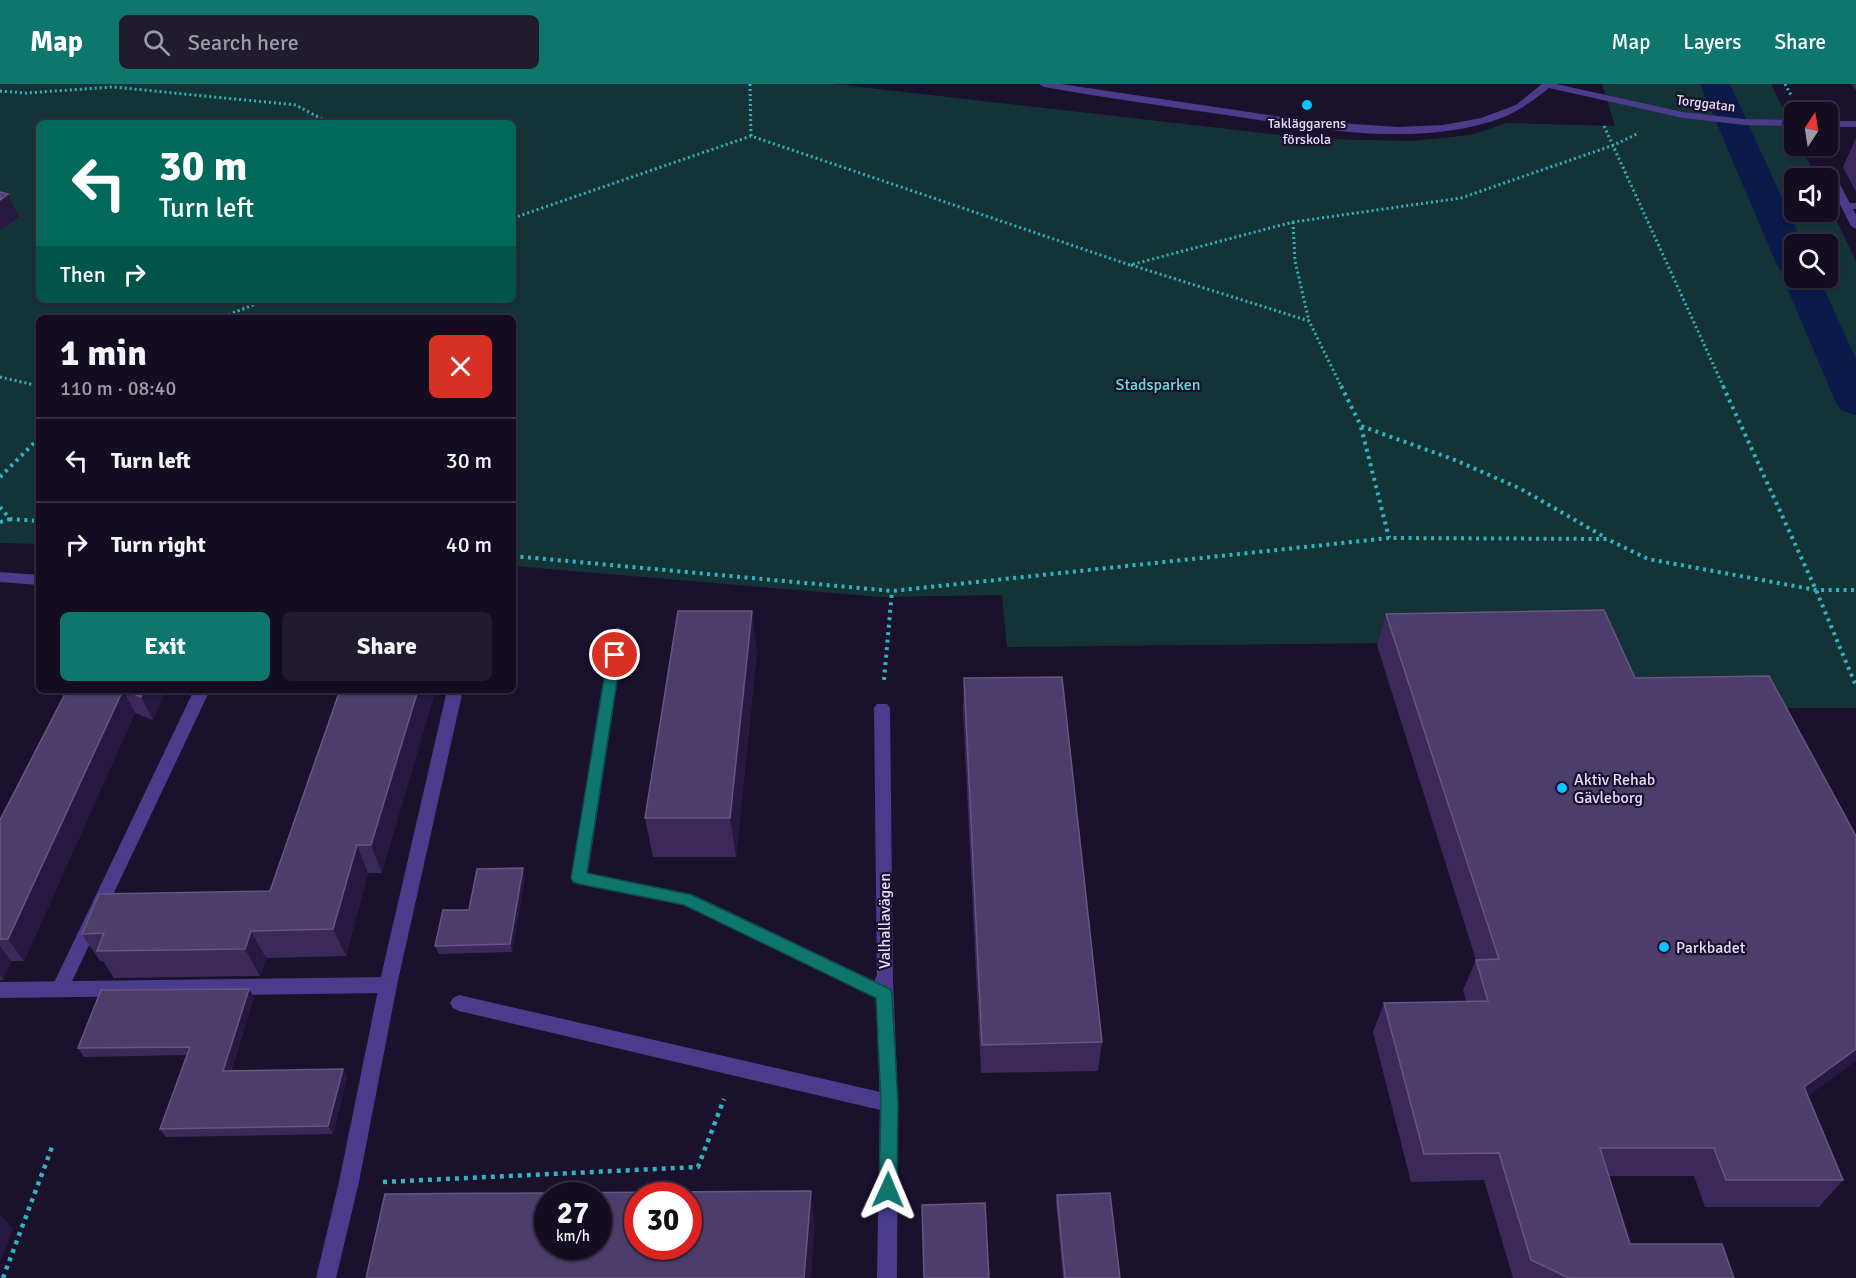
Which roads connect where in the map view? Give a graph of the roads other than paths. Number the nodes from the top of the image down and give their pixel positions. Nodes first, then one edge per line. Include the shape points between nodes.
1 (1044, 84) edge
2 (1547, 85) edge
3 (1784, 123) edge
4 (1838, 124) edge
5 (1856, 124) edge
6 (1838, 186) edge
7 (1851, 206) edge
8 (1856, 226) edge
9 (0, 577) edge
10 (36, 580) edge
11 (618, 632) dead end
12 (201, 693) edge
13 (454, 693) edge
14 (882, 708) road end
15 (388, 985) junction
16 (884, 987) junction
17 (60, 989) junction
18 (0, 990) edge
19 (459, 1003) dead end
20 (889, 1103) junction
21 (326, 1278) edge
22 (887, 1278) edge

1 - 2 street via 1282,120 1393,130 1478,122 1534,98
2 - 3 street, Torggatan via 1683,115
4 - 5 street
6 - 7 street
7 - 8 street
9 - 10 street
11 - 16 street via 579,878 686,899
12 - 17 street
13 - 15 street
14 - 16 street, Valhallavägen
15 - 17 street
15 - 21 street via 349,1184
16 - 20 street, Valhallavägen
17 - 18 street
19 - 20 street
20 - 22 street, Valhallavägen

